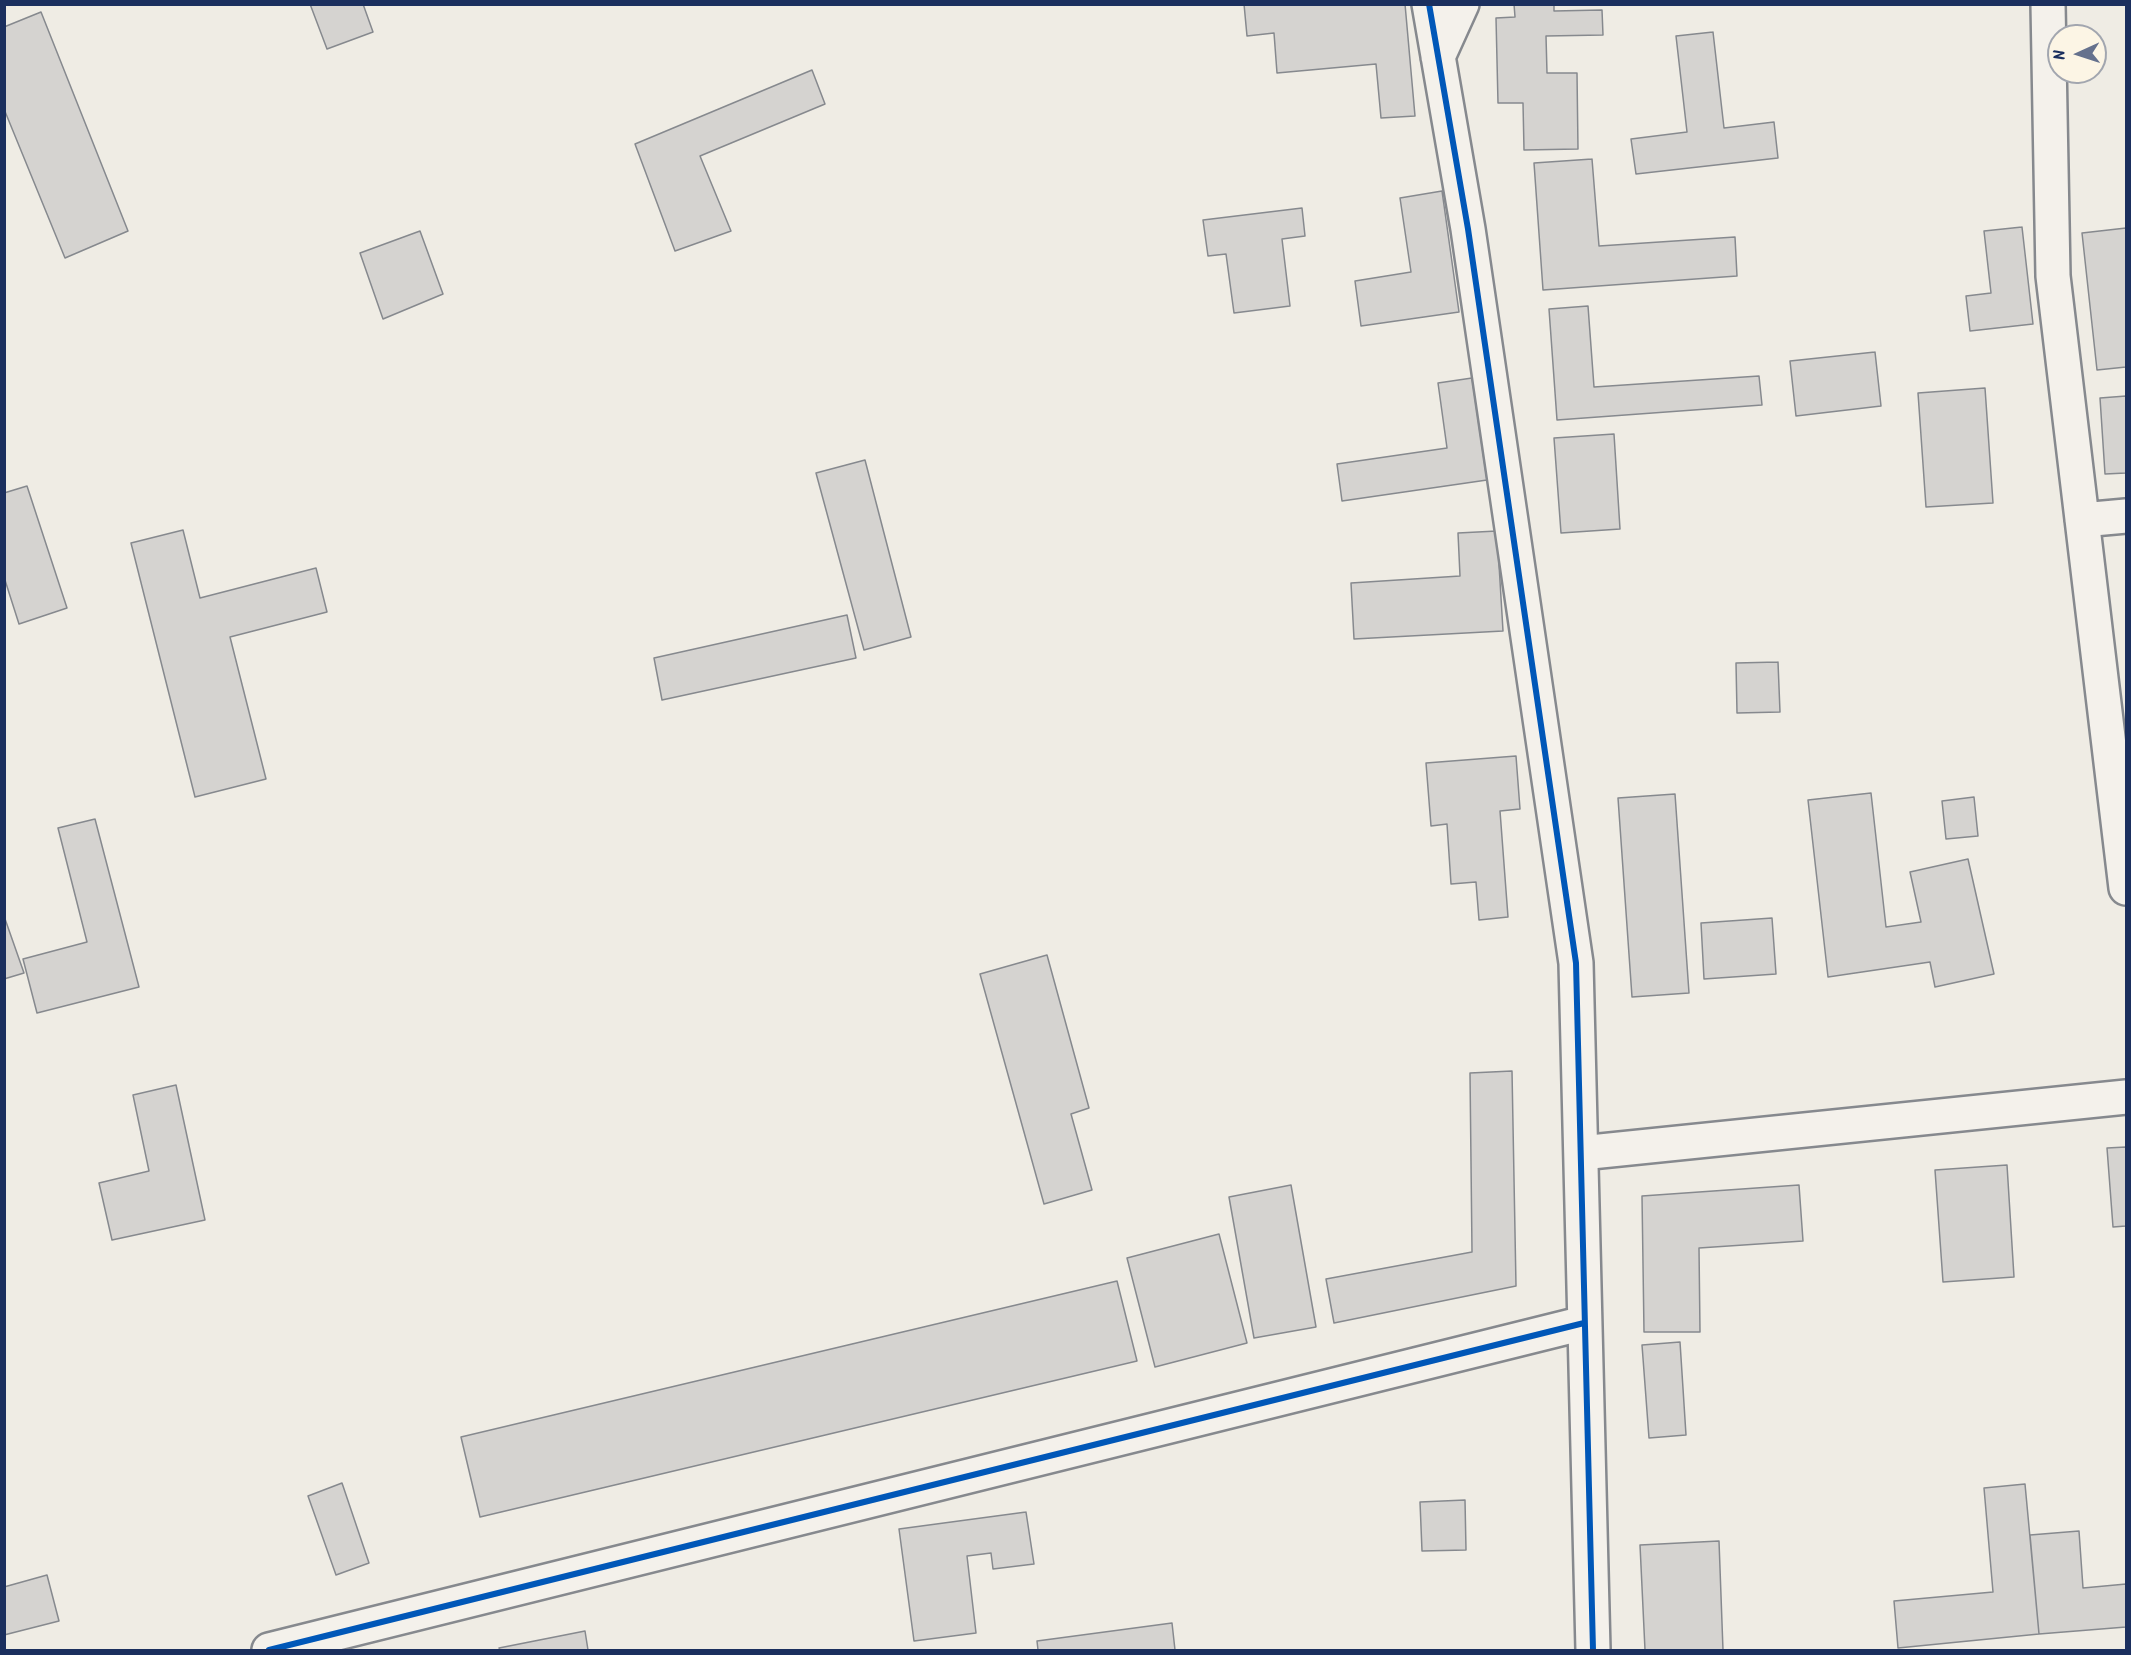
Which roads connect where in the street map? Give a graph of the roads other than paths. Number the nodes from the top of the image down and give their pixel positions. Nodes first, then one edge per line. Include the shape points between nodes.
1 (1429, 4) edge
2 (1462, 4) edge
3 (2048, 4) edge
4 (1438, 57) junction
5 (2127, 516) edge
6 (2082, 520) junction
7 (2127, 888) edge
8 (2127, 1097) edge
9 (1581, 1153) junction
10 (1584, 1323) junction
11 (269, 1650) edge
12 (1593, 1650) edge

1 - 4 street
2 - 4 street
3 - 6 street via 2053,276
4 - 9 street via 1468,229 1576,963
5 - 6 street
6 - 7 street
8 - 9 street
9 - 10 street
10 - 11 street
10 - 12 street

